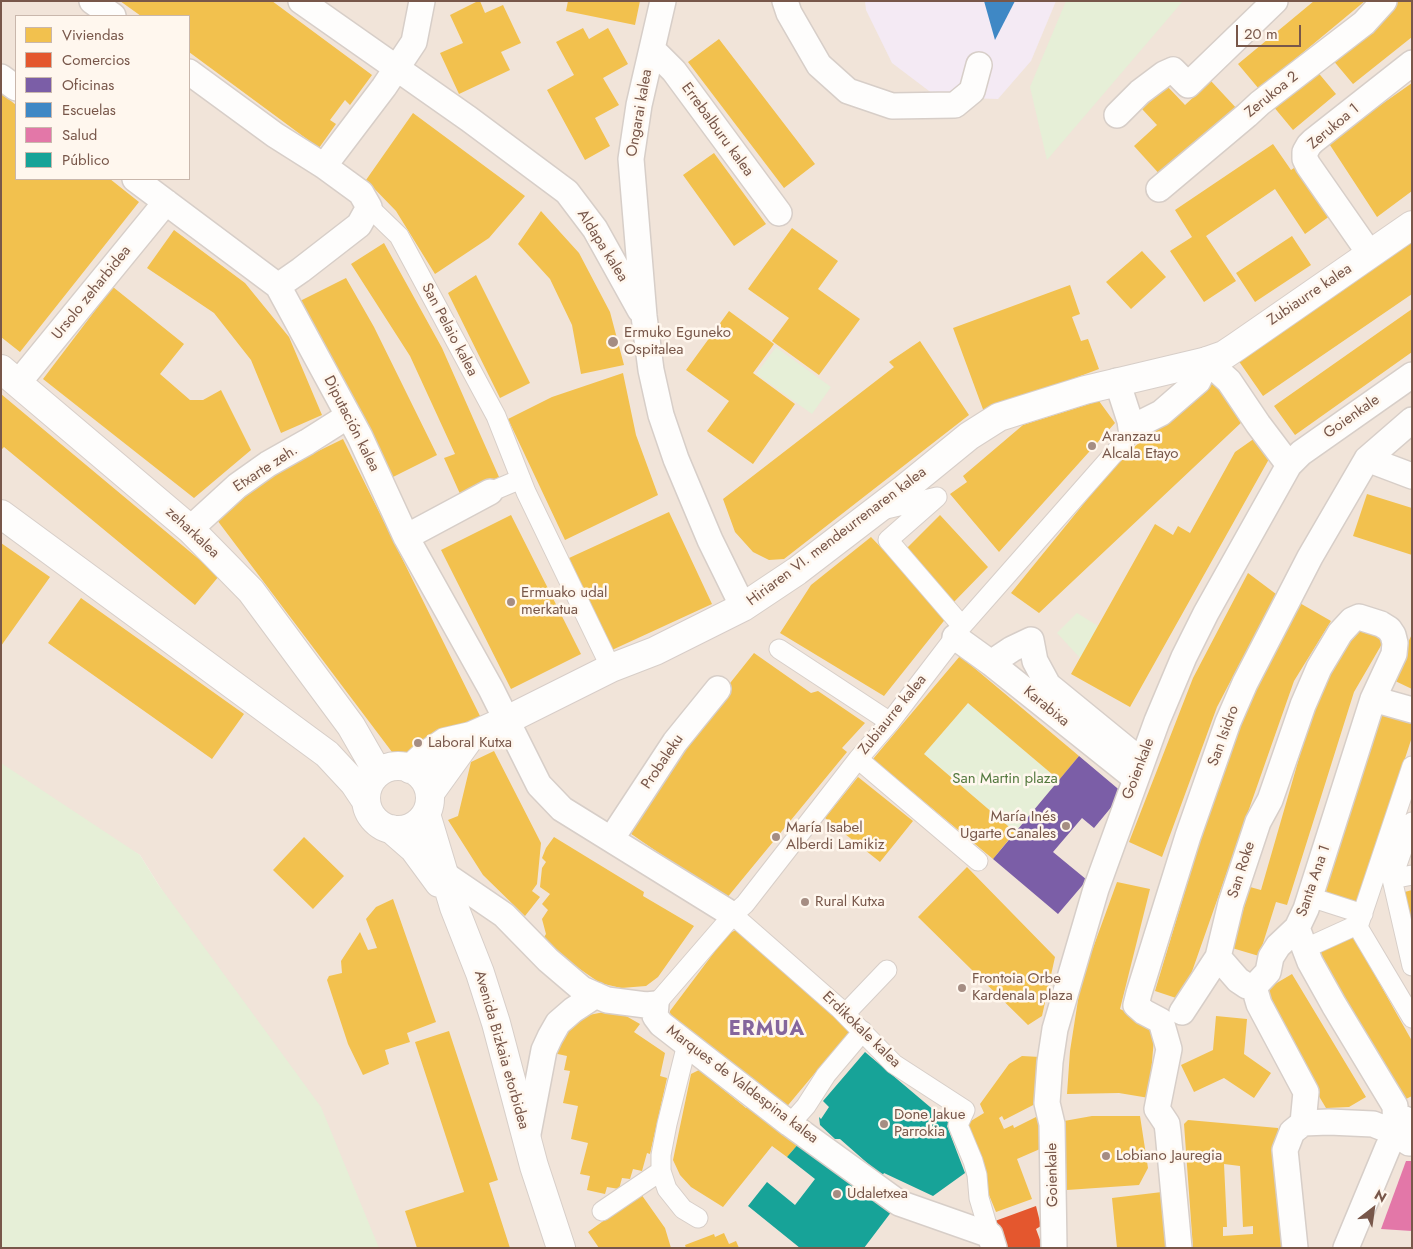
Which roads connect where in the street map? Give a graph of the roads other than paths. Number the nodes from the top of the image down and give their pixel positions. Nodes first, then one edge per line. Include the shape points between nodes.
1 (92, 1) edge
2 (301, 1) edge
3 (422, 1) edge
4 (663, 1) edge
5 (785, 1) edge
6 (1275, 1) edge
7 (1384, 1) edge
8 (112, 15) edge
9 (652, 49) junction
10 (1412, 63) edge
11 (978, 65) dead end
12 (397, 69) junction
13 (190, 73) edge
14 (1, 77) edge
15 (15, 87) edge
16 (1117, 115) dead end
17 (324, 166) junction
18 (136, 180) edge
19 (1159, 189) dead end
20 (166, 202) junction
21 (368, 207) junction
22 (779, 213) dead end
23 (1412, 225) edge
24 (1370, 254) junction
25 (278, 286) junction
26 (644, 316) junction
27 (1207, 361) junction
28 (1412, 375) edge
29 (10, 376) edge
30 (1117, 381) junction
31 (348, 416) junction
32 (1412, 420) edge
33 (1131, 428) junction
34 (1367, 459) junction
35 (1289, 465) junction
36 (1412, 476) edge
37 (521, 479) junction
38 (490, 492) joint
39 (874, 512) junction
40 (1, 514) edge
41 (190, 529) junction
42 (406, 537) junction
43 (743, 607) junction
44 (1363, 618) joint
45 (959, 631) junction
46 (779, 649) dead end
47 (992, 663) junction
48 (611, 668) junction
49 (718, 689) dead end
50 (1374, 699) junction
51 (1412, 710) edge
52 (508, 720) junction
53 (890, 722) junction
54 (471, 736) junction
55 (331, 758) junction
56 (858, 759) junction
57 (1412, 766) edge
58 (1138, 770) junction
59 (389, 771) junction
60 (366, 801) junction
61 (428, 804) junction
62 (1412, 822) edge
63 (391, 829) junction
64 (612, 838) junction
65 (978, 861) dead end
66 (444, 874) junction
67 (1412, 876) edge
68 (1392, 878) junction
69 (1310, 897) junction
70 (454, 907) junction
71 (733, 915) junction
72 (1361, 919) junction
73 (1300, 939) junction
74 (1218, 957) junction
75 (1412, 966) edge
76 (888, 970) dead end
77 (1254, 987) junction
78 (596, 996) junction
79 (656, 1004) junction
80 (845, 1014) junction
81 (1171, 1016) junction
82 (1412, 1018) edge
83 (863, 1032) junction
84 (687, 1044) junction
85 (1412, 1112) edge
86 (1303, 1123) junction
87 (790, 1124) junction
88 (1404, 1138) edge
89 (527, 1139) junction
90 (661, 1171) junction
91 (602, 1210) dead end
92 (698, 1218) dead end
93 (992, 1242) edge
94 (561, 1248) edge
95 (1054, 1248) edge
96 (1179, 1248) edge
97 (1295, 1248) edge
98 (1346, 1248) edge

1 - 8 street
2 - 12 street, Aldapa kalea
3 - 12 street via 414,42
4 - 9 street, Ongarai kalea
5 - 11 street via 788,13 819,65 848,91 892,106 955,105 972,91
6 - 16 street via 1188,85 1173,70 1140,92
7 - 19 street, Zerukoa 2 via 1364,24 1260,103
9 - 22 street, Errebalburu kalea via 674,71
9 - 26 street, Ongarai kalea via 631,160
10 - 24 street, Zerukoa 1 via 1314,140 1306,152 1308,165
12 - 17 street
12 - 26 street, Aldapa kalea via 567,192 595,229
13 - 17 street, San Pelaio kalea via 275,135
14 - 15 street
17 - 21 street, San Pelaio kalea via 361,193
18 - 20 street, Diputación kalea
20 - 25 street, Diputación kalea
20 - 29 street, Ursolo zeharbidea
21 - 25 street via 359,225
21 - 37 street, San Pelaio kalea via 399,236 496,416
23 - 24 street, Zubiaurre kalea
24 - 27 street, Zubiaurre kalea via 1224,355
25 - 31 street, Diputación kalea
26 - 43 street, Aldapa kalea via 650,370 661,415 710,540
27 - 30 street, Hiriaren VI. mendeurrenaren kalea
27 - 33 street via 1198,381 1161,413
27 - 35 street via 1229,381
28 - 35 street, Goienkale
29 - 41 street, zeharkalea
30 - 33 street
30 - 39 street, Hiriaren VI. mendeurrenaren kalea via 999,417 969,436
31 - 41 street, Etxarte zeh. via 237,486
31 - 42 street, Diputación kalea
32 - 34 street
33 - 45 street, Zubiaurre kalea via 1124,441
34 - 36 street
34 - 81 street, San Isidro via 1310,557 1228,722 1174,876 1136,1002 1144,1012
35 - 58 street, Goienkale via 1184,657
37 - 38 street
37 - 48 street, San Pelaio kalea
38 - 42 street
39 - 43 street, Hiriaren VI. mendeurrenaren kalea via 797,571
39 - 45 street via 938,497 888,540
40 - 55 street
41 - 59 street, zeharkalea via 251,591 351,726 370,740
42 - 52 street, Diputación kalea
43 - 48 street, Hiriaren VI. mendeurrenaren kalea via 655,651
44 - 50 street, Santa Ana 1 via 1389,629 1395,643 1394,654
44 - 74 street, San Roke via 1352,620 1340,633 1313,680 1270,800 1255,831 1231,903
45 - 47 street, Karabixa
45 - 53 street, Zubiaurre kalea
46 - 53 street
47 - 58 street, Karabixa
47 - 58 street, Karabixa via 1012,648 1031,640 1035,661 1048,685
48 - 52 street, Hiriaren VI. mendeurrenaren kalea
49 - 64 street, Probaleku via 675,742
50 - 51 street
50 - 69 street, Santa Ana 1
52 - 54 street, Hiriaren VI. mendeurrenaren kalea
52 - 64 street via 539,785 562,809
53 - 56 street, Zubiaurre kalea
54 - 59 street, Hiriaren VI. mendeurrenaren kalea via 446,742 423,757
54 - 61 street
55 - 59 street
55 - 60 street
56 - 65 street
56 - 71 street, Zubiaurre kalea via 754,893
57 - 72 street
58 - 95 street, Goienkale via 1096,889 1055,1029 1047,1103 1052,1124
59 - 60 street via 370,783
59 - 61 street via 419,775 426,783
60 - 63 street via 374,819
61 - 63 street via 420,822 411,828
61 - 66 street
62 - 68 street
63 - 70 street via 414,849
64 - 71 street
66 - 70 street
66 - 78 street via 504,915 548,960 582,989
67 - 68 street
68 - 75 street
69 - 72 street
69 - 73 street, Santa Ana 1
70 - 89 street, Avenida Bizkaia etorbidea via 496,1023
71 - 79 street, Zubiaurre kalea
71 - 80 street, Erdikokale kalea
72 - 73 street
72 - 82 street via 1358,927
73 - 77 street via 1278,946 1271,957 1268,972
73 - 88 street via 1334,1005 1395,1106
74 - 77 street via 1238,980
74 - 81 street, San Roke
76 - 80 street
77 - 86 street via 1259,1004 1306,1092
78 - 79 street via 646,1006
78 - 89 street via 558,1023 550,1037 544,1050
79 - 84 street, Marques de Valdespina kalea via 655,1016 661,1024
80 - 83 street, Erdikokale kalea
81 - 96 street via 1169,1049 1157,1109 1167,1124
83 - 87 street
83 - 93 street, Erdikokale kalea via 894,1064 965,1110 958,1125 973,1161
84 - 87 street, Marques de Valdespina kalea
84 - 90 street via 667,1124
85 - 88 street
86 - 88 street via 1373,1124
86 - 97 street via 1292,1132 1285,1150
87 - 93 street, Marques de Valdespina kalea via 899,1203
88 - 98 street via 1367,1196
89 - 94 street, Avenida Bizkaia etorbidea
90 - 91 street
90 - 92 street via 667,1189 683,1209

